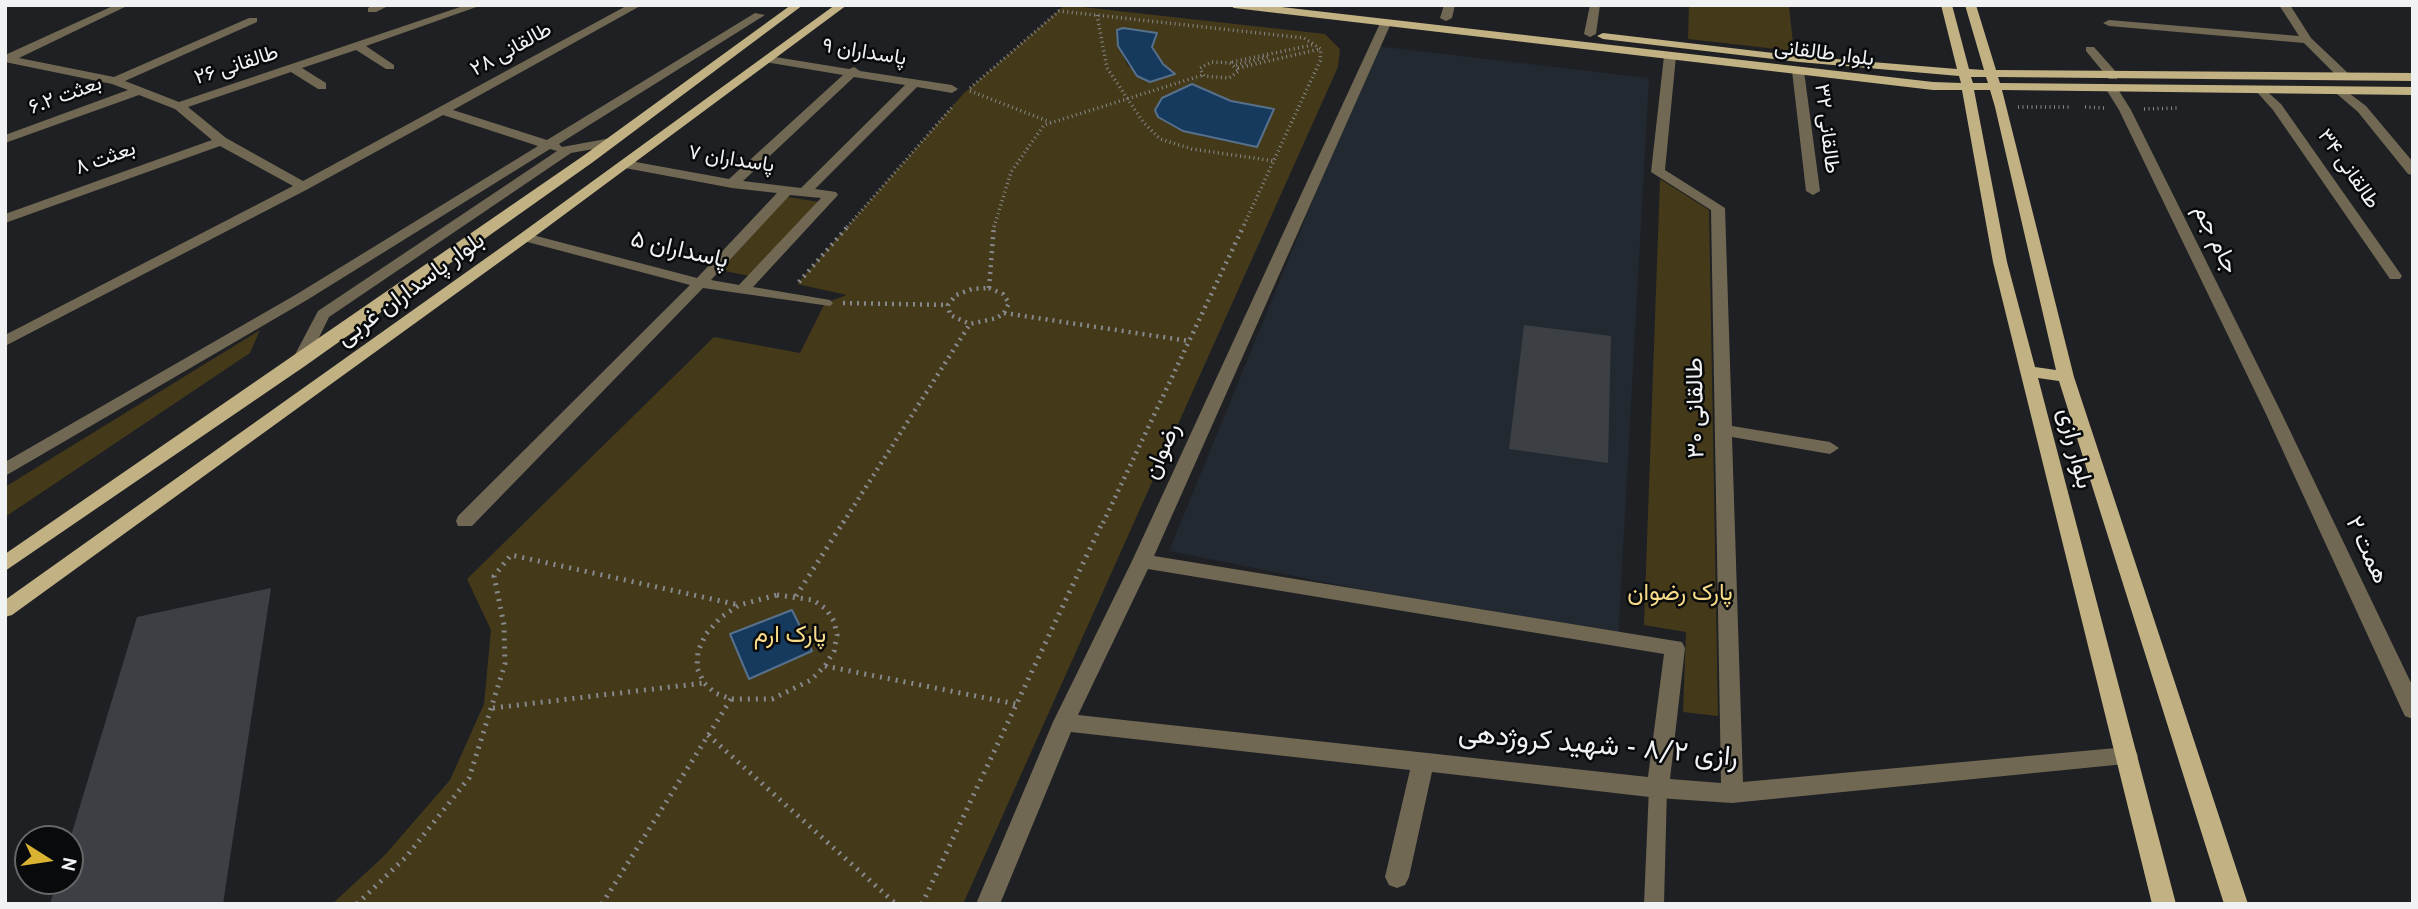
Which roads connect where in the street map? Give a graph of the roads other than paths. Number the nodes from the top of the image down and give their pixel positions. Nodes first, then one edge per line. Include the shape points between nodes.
1 (124, 5) edge
2 (384, 5) edge
3 (637, 5) edge
4 (798, 5) edge
5 (842, 5) edge
6 (1234, 5) edge
7 (1330, 5) edge
8 (1450, 5) edge
9 (1595, 5) edge
10 (1946, 5) edge
11 (1970, 5) edge
12 (2284, 5) edge
13 (475, 6) edge
14 (372, 10) dead end
15 (759, 15) dead end
16 (1446, 18) junction
17 (253, 19) dead end
18 (1386, 21) junction
19 (2109, 23) dead end
20 (1590, 34) junction
21 (2307, 40) junction
22 (358, 46) junction
23 (2090, 49) dead end
24 (1670, 56) junction
25 (7, 59) edge
26 (769, 60) junction
27 (390, 67) dead end
28 (293, 68) junction
29 (854, 71) junction
30 (1798, 71) junction
31 (2413, 77) edge
32 (2345, 78) junction
33 (1966, 80) junction
34 (115, 81) junction
35 (1994, 81) junction
36 (915, 82) junction
37 (2112, 82) junction
38 (322, 86) dead end
39 (140, 90) junction
40 (961, 91) road end
41 (2262, 91) junction
42 (2341, 91) junction
43 (2413, 91) edge
44 (179, 106) junction
45 (443, 111) junction
46 (5, 139) edge
47 (221, 141) junction
48 (611, 142) junction
49 (550, 145) junction
50 (568, 150) junction
51 (625, 164) junction
52 (2413, 171) edge
53 (732, 184) junction
54 (303, 186) junction
55 (787, 190) junction
56 (805, 191) junction
57 (1813, 191) dead end
58 (5, 219) edge
59 (525, 237) junction
60 (2395, 276) dead end
61 (700, 283) junction
62 (743, 289) junction
63 (825, 303) road end
64 (5, 341) edge
65 (299, 362) junction
66 (2028, 371) junction
67 (2067, 377) junction
68 (2273, 412) joint
69 (1723, 430) junction
70 (1830, 449) dead end
71 (5, 470) edge
72 (465, 521) dead end
73 (1142, 561) junction
74 (5, 564) edge
75 (5, 610) edge
76 (2413, 710) edge
77 (1064, 722) junction
78 (2127, 756) junction
79 (1423, 762) junction
80 (1658, 788) junction
81 (1732, 793) junction
82 (1397, 877) dead end
83 (993, 903) edge
84 (1654, 904) edge
85 (2164, 904) edge
86 (2236, 904) edge

1 - 25 street
2 - 14 street
3 - 45 street, طالقانی ۲۸
4 - 48 main road, بلوار پاسداران غربی
5 - 26 main road, بلوار پاسداران غربی
6 - 18 main road, بلوار طالقانی
7 - 16 main road, بلوار طالقانی
8 - 16 street
9 - 20 street
10 - 33 main road, بلوار رازی
11 - 35 main road, بلوار رازی
12 - 21 street
13 - 22 street, طالقانی ۲۶
15 - 49 street
16 - 20 main road, بلوار طالقانی
17 - 34 street
18 - 24 main road, بلوار طالقانی
18 - 73 street, رضوان
19 - 21 street
20 - 33 main road, بلوار طالقانی
21 - 32 street
22 - 27 street
22 - 28 street, طالقانی ۲۶
23 - 37 street, جام جم
24 - 30 main road, بلوار طالقانی
24 - 69 street, طالقانی ۳۰ via 1658,172 1718,208
25 - 34 street
26 - 29 street, پاسداران ۹
26 - 51 main road, بلوار پاسداران غربی
28 - 38 street
28 - 44 street, طالقانی ۲۶
29 - 36 street, پاسداران ۹
29 - 53 street
30 - 33 main road, بلوار طالقانی via 1933,86
30 - 57 street, طالقانی ۳۲
31 - 32 main road, بلوار طالقانی
32 - 37 main road, بلوار طالقانی
33 - 35 main road, بلوار طالقانی
33 - 66 main road, بلوار رازی via 2000,262
34 - 39 street
35 - 37 main road, بلوار طالقانی
35 - 67 main road, بلوار رازی
36 - 40 street, پاسداران ۹
36 - 56 street
37 - 41 main road, بلوار طالقانی
37 - 68 street, جام جم
39 - 44 street
39 - 46 street, بعثت ۶.۲
41 - 42 main road, بلوار طالقانی
41 - 60 street, طالقانی ۳۴
42 - 43 main road, بلوار طالقانی
42 - 52 street via 2362,109
44 - 47 street, طالقانی ۲۶
45 - 49 street
45 - 54 street
47 - 54 street, طالقانی ۲۶
47 - 58 street, بعثت ۸
48 - 50 street
48 - 65 main road, بلوار پاسداران غربی
49 - 50 street
49 - 71 street via 302,297
50 - 65 street via 323,314
51 - 53 street, پاسداران ۷
51 - 59 main road, بلوار پاسداران غربی
53 - 55 street, پاسداران ۷
54 - 64 street
55 - 56 street, پاسداران ۷
55 - 61 street
56 - 62 street, پاسداران ۷ via 831,195
59 - 61 street, پاسداران ۵
59 - 75 main road, بلوار پاسداران غربی
61 - 62 street, پاسداران ۵
61 - 72 street
62 - 63 street, پاسداران ۵
65 - 74 main road, بلوار پاسداران غربی
66 - 67 main road
66 - 78 main road, بلوار رازی
67 - 86 main road, بلوار رازی
68 - 76 street, همت ۲
69 - 70 street
69 - 81 street, طالقانی ۳۰
73 - 77 street, رضوان
73 - 80 street via 1675,648
77 - 79 street, رازی ۸/۲ - شهید کروژدهی
77 - 83 street, رضوان
78 - 81 street, رازی ۸/۲ - شهید کروژدهی
78 - 85 main road, بلوار رازی
79 - 80 street, رازی ۸/۲ - شهید کروژدهی
79 - 82 street
80 - 81 street, رازی ۸/۲ - شهید کروژدهی
80 - 84 lane

